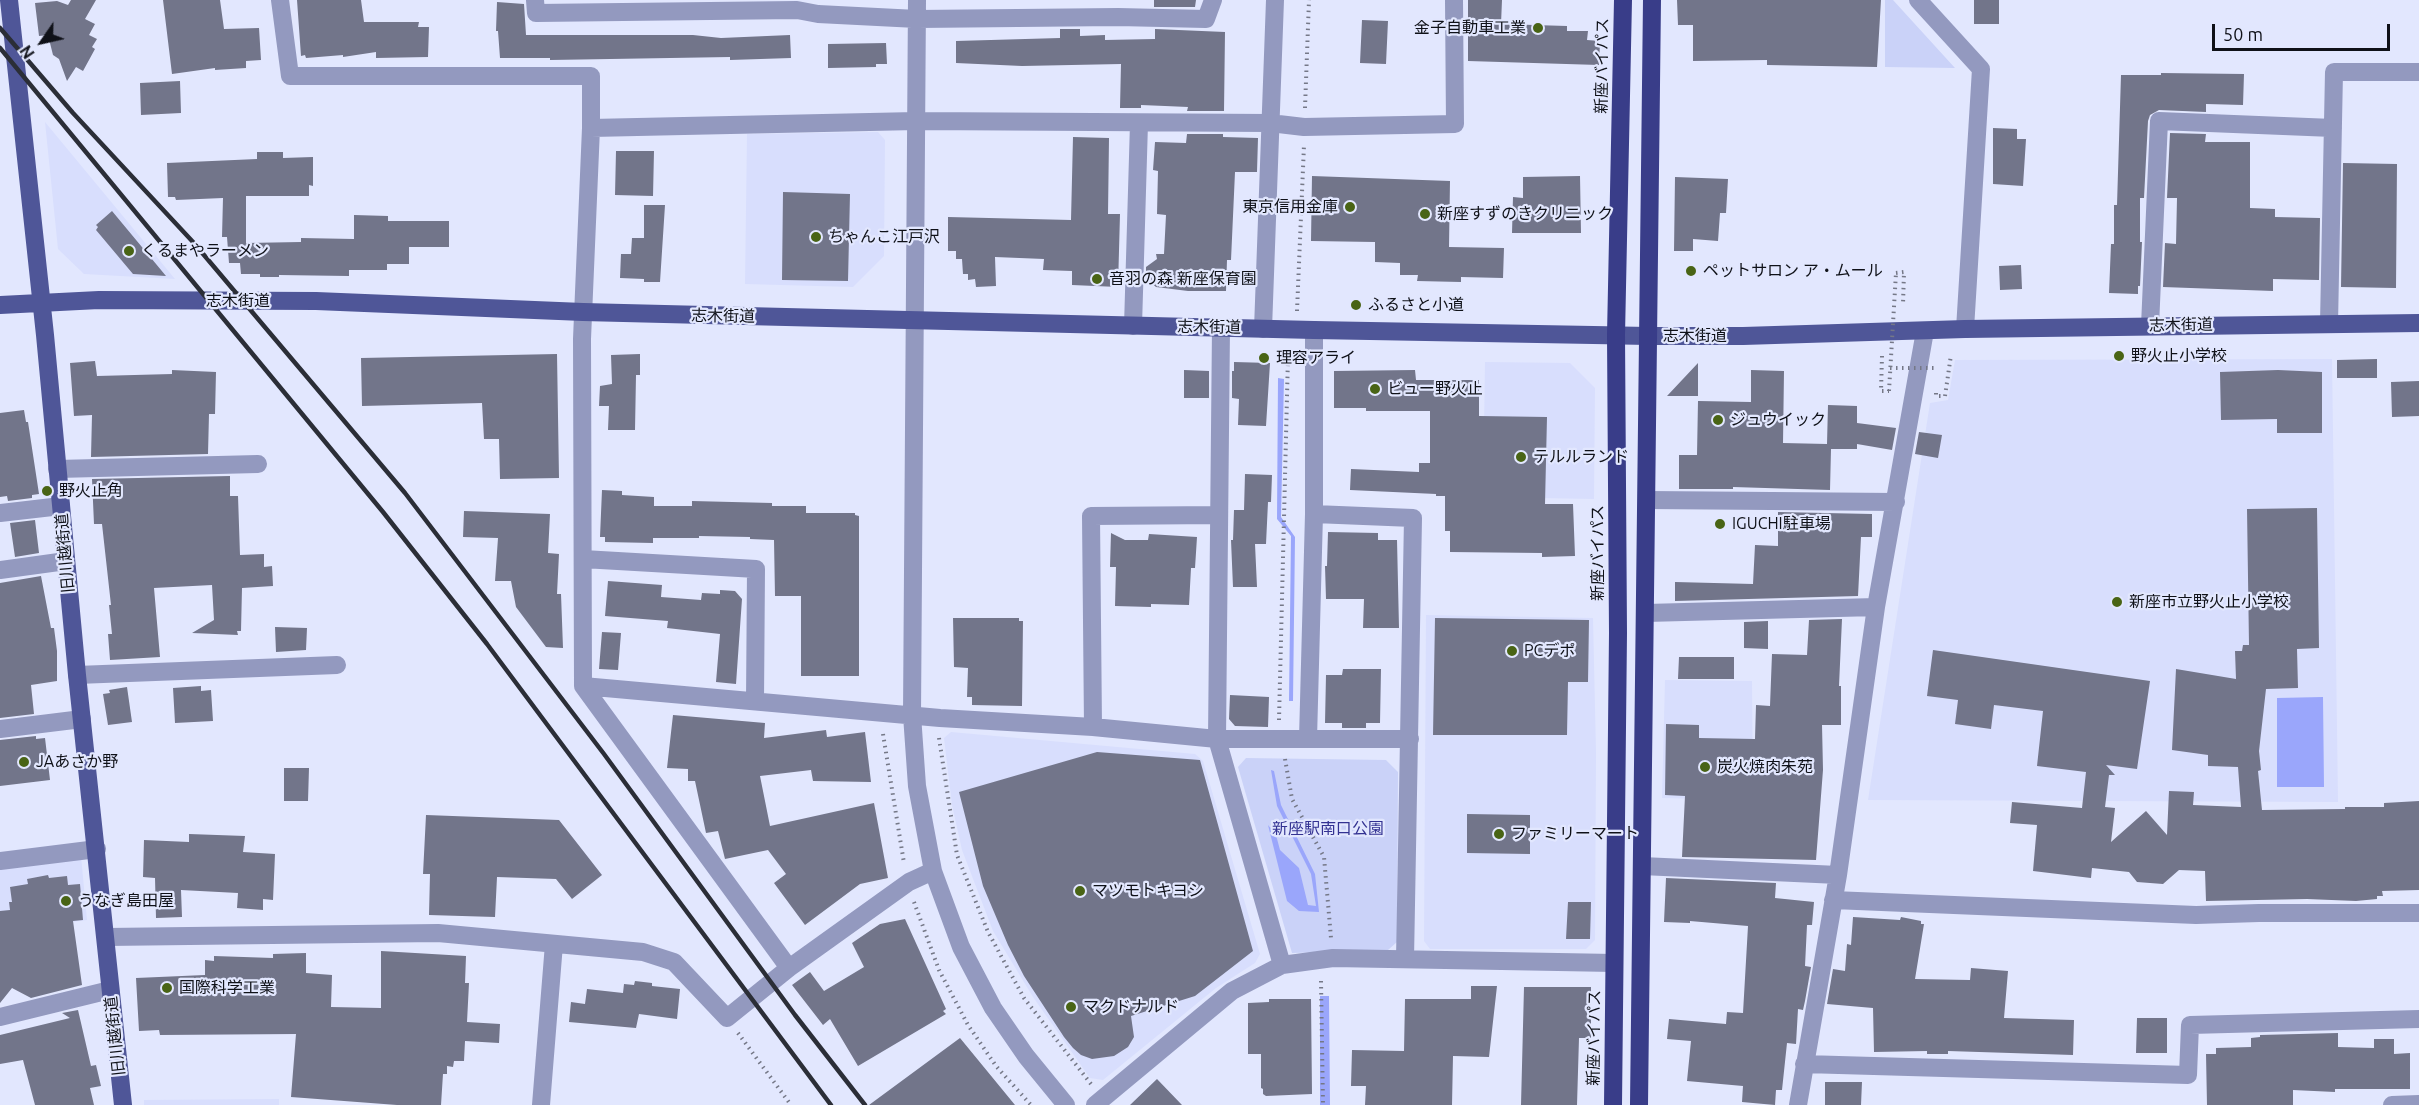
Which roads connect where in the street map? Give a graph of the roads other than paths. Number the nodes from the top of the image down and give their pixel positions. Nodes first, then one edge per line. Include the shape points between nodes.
1 (9, 0) edge
2 (280, 0) edge
3 (535, 0) edge
4 (917, 0) edge
5 (1213, 0) edge
6 (1275, 0) edge
7 (1454, 0) edge
8 (1623, 0) edge
9 (1652, 0) edge
10 (1918, 0) edge
11 (1119, 8) edge
12 (917, 19) junction
13 (2419, 72) edge
14 (916, 121) junction
15 (1139, 123) junction
16 (1270, 123) junction
17 (591, 128) junction
18 (2333, 128) junction
19 (41, 303) junction
20 (0, 305) edge
21 (583, 312) junction
22 (913, 321) junction
23 (2419, 323) edge
24 (2329, 324) junction
25 (1133, 326) junction
26 (2150, 326) junction
27 (1221, 327) junction
28 (1263, 329) junction
29 (1965, 329) junction
30 (1314, 330) junction
31 (1925, 331) junction
32 (1617, 335) junction
33 (1649, 336) junction
34 (258, 464) dead end
35 (57, 468) junction
36 (1647, 500) junction
37 (1896, 502) junction
38 (61, 506) junction
39 (0, 513) edge
40 (1314, 514) junction
41 (1220, 516) junction
42 (583, 559) junction
43 (66, 561) junction
44 (0, 570) edge
45 (1876, 607) junction
46 (1646, 613) junction
47 (337, 665) dead end
48 (77, 675) junction
49 (583, 686) junction
50 (755, 702) junction
51 (912, 716) junction
52 (82, 719) junction
53 (1093, 727) junction
54 (0, 729) edge
55 (1217, 739) junction
56 (1308, 739) junction
57 (1410, 739) junction
58 (97, 849) junction
59 (0, 861) edge
60 (1642, 866) junction
61 (933, 871) junction
62 (1838, 875) junction
63 (1833, 900) junction
64 (2419, 913) edge
65 (106, 937) junction
66 (554, 944) junction
67 (1405, 959) junction
68 (1614, 963) junction
69 (1282, 964) junction
70 (789, 968) junction
71 (110, 990) junction
72 (0, 1017) edge
73 (2419, 1019) edge
74 (1803, 1064) junction
75 (1099, 1102) edge
76 (2419, 1104) edge
77 (123, 1105) edge
78 (540, 1105) edge
79 (1066, 1105) edge
80 (1613, 1105) edge
81 (1640, 1105) edge
82 (1798, 1105) edge
83 (2392, 1105) edge

1 - 19 main road, 旧川越街道
2 - 17 street via 290,76 591,76
3 - 12 street via 536,13 797,10
4 - 12 street
5 - 11 street via 1206,19
6 - 16 street
7 - 16 street via 1455,123 1304,127
8 - 32 highway, 新座バイパス
9 - 33 highway
10 - 29 street via 1981,69
11 - 12 street
12 - 14 street
13 - 18 street via 2334,72
14 - 15 street
14 - 17 street
14 - 22 street
15 - 16 street
15 - 25 street
16 - 28 street
17 - 21 street
18 - 24 street
18 - 26 street via 2159,121
19 - 20 main road, 志木街道
19 - 21 main road, 志木街道 via 316,301
19 - 35 main road, 旧川越街道
21 - 22 main road, 志木街道
21 - 42 street
22 - 25 main road, 志木街道
22 - 51 street
23 - 24 main road, 志木街道
24 - 26 main road, 志木街道
25 - 27 main road, 志木街道
26 - 29 main road, 志木街道
27 - 28 main road, 志木街道
27 - 41 street
28 - 30 main road, 志木街道
29 - 31 main road, 志木街道
30 - 32 main road, 志木街道
30 - 40 street
31 - 33 main road, 志木街道
31 - 37 street
32 - 33 main road, 志木街道
32 - 68 highway, 新座バイパス
33 - 36 highway
34 - 35 street
35 - 38 main road, 旧川越街道
36 - 37 street
36 - 46 highway
37 - 45 street
38 - 39 street
38 - 43 main road, 旧川越街道
40 - 56 street
40 - 57 street via 1413,518
41 - 53 street via 1091,516
41 - 55 street
42 - 49 street
42 - 50 street via 756,569
43 - 44 street
43 - 48 main road, 旧川越街道
45 - 46 street
45 - 62 street
46 - 60 highway
47 - 48 street
48 - 52 main road, 旧川越街道
49 - 50 street
49 - 70 street
50 - 51 street
51 - 53 street
51 - 61 street via 917,786
52 - 54 street
52 - 58 main road, 旧川越街道
53 - 55 street
55 - 56 street
55 - 69 street
56 - 57 street
57 - 67 street
58 - 59 street
58 - 65 main road, 旧川越街道
60 - 62 street
60 - 81 highway
61 - 70 street via 909,882
61 - 79 street via 961,947 993,1008
62 - 63 street
63 - 64 street via 2196,915
63 - 74 street
65 - 66 street via 438,933
65 - 71 main road, 旧川越街道
66 - 70 street via 643,952 674,962 727,1018
66 - 78 street
67 - 68 street
67 - 69 street via 1327,958
68 - 80 highway, 新座バイパス
69 - 75 street via 1232,991
71 - 72 street
71 - 77 main road, 旧川越街道
73 - 74 street via 2190,1025 2188,1075
74 - 82 street
76 - 83 street

